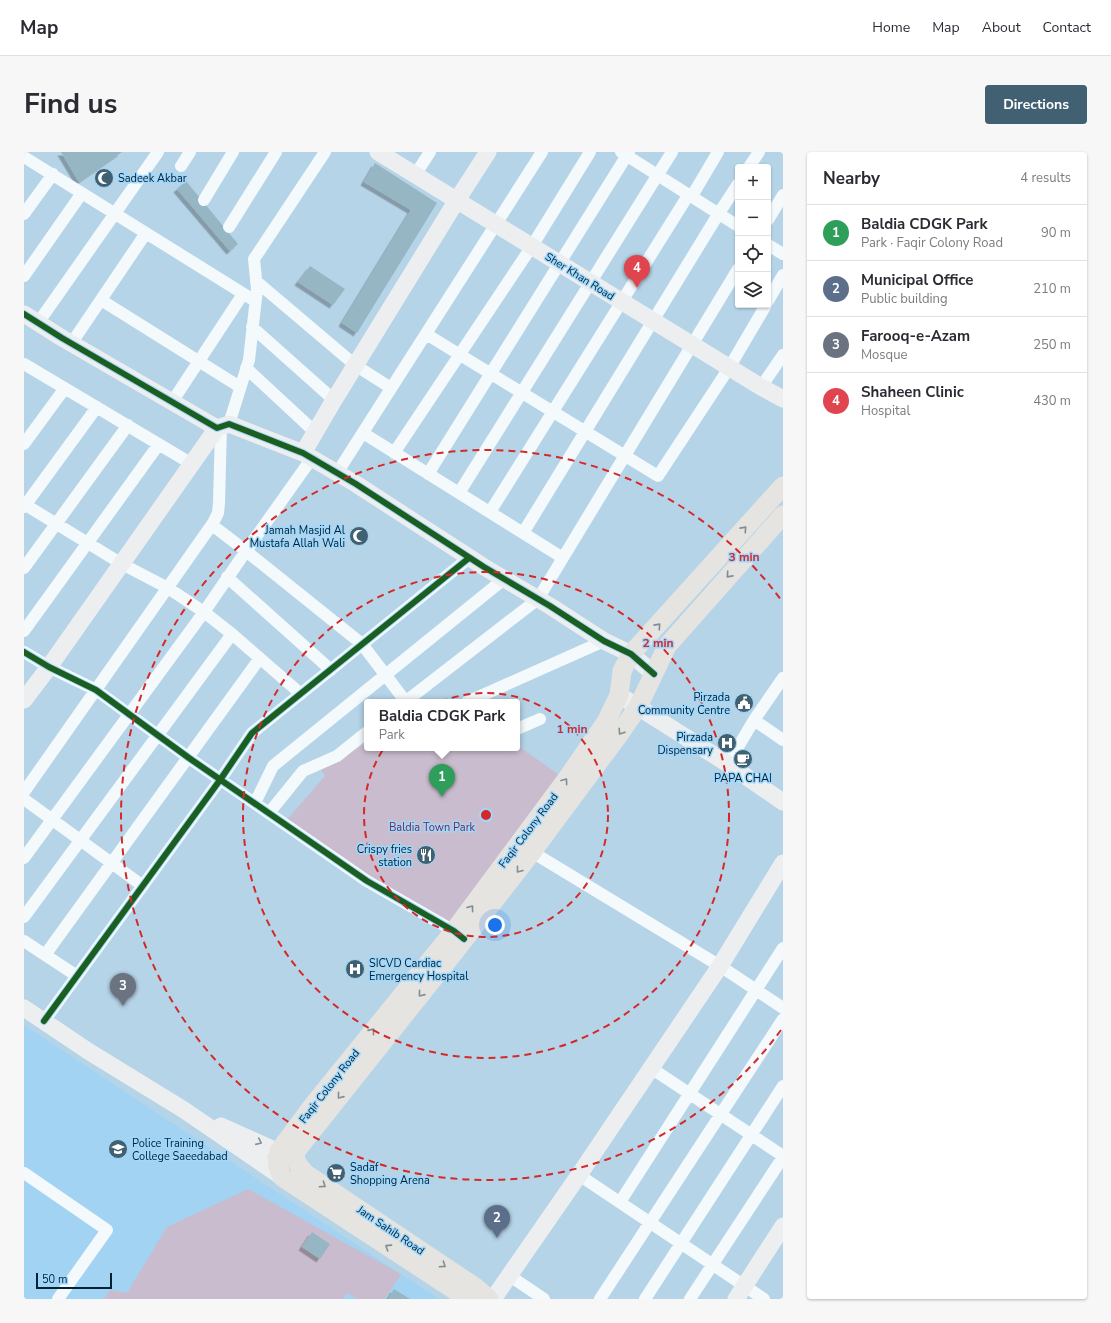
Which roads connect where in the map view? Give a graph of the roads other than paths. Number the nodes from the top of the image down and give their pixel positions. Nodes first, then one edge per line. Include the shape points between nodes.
1 (158, 152) edge
2 (190, 152) edge
3 (233, 152) edge
4 (276, 152) edge
5 (325, 152) edge
6 (430, 152) edge
7 (488, 152) edge
8 (542, 152) edge
9 (590, 152) edge
10 (672, 152) edge
11 (718, 152) edge
12 (759, 152) edge
13 (382, 153) edge
14 (625, 153) edge
15 (24, 156) edge
16 (751, 164) edge
17 (181, 166) dead end
18 (52, 174) junction
19 (415, 175) junction
20 (658, 175) junction
21 (735, 189) edge
22 (82, 193) junction
23 (690, 195) junction
24 (783, 195) edge
25 (204, 200) dead end
26 (457, 200) junction
27 (719, 213) junction
28 (24, 214) edge
29 (115, 214) junction
30 (771, 215) edge
31 (496, 224) junction
32 (735, 224) edge
33 (229, 227) dead end
34 (146, 233) junction
35 (532, 246) junction
36 (771, 247) edge
37 (783, 254) edge
38 (560, 263) junction
39 (737, 272) edge
40 (783, 275) edge
41 (24, 276) edge
42 (256, 282) junction
43 (590, 282) junction
44 (243, 294) junction
45 (771, 296) edge
46 (101, 300) junction
47 (255, 301) junction
48 (622, 302) junction
49 (764, 308) edge
50 (24, 314) edge
51 (653, 321) junction
52 (38, 323) junction
53 (252, 326) junction
54 (426, 334) junction
55 (71, 344) junction
56 (692, 345) junction
57 (460, 355) junction
58 (783, 355) edge
59 (199, 361) junction
60 (356, 365) junction
61 (246, 368) junction
62 (729, 368) junction
63 (26, 370) edge
64 (490, 374) junction
65 (240, 386) junction
66 (761, 387) junction
67 (65, 388) junction
68 (391, 388) junction
69 (521, 393) junction
70 (334, 400) junction
71 (783, 400) edge
72 (172, 402) junction
73 (97, 407) junction
74 (553, 412) junction
75 (128, 425) junction
76 (222, 426) junction
77 (315, 432) junction
78 (585, 432) junction
79 (363, 433) junction
80 (24, 444) edge
81 (159, 444) junction
82 (394, 453) junction
83 (308, 456) junction
84 (625, 456) junction
85 (192, 464) junction
86 (338, 473) junction
87 (428, 474) junction
88 (783, 486) edge
89 (459, 493) junction
90 (25, 505) edge
91 (490, 512) junction
92 (783, 515) edge
93 (56, 524) junction
94 (212, 525) junction
95 (523, 533) junction
96 (88, 543) junction
97 (246, 551) junction
98 (469, 558) junction
99 (563, 558) junction
100 (122, 564) junction
101 (24, 568) edge
102 (227, 577) junction
103 (504, 579) junction
104 (168, 588) junction
105 (538, 599) junction
106 (204, 612) junction
107 (24, 631) edge
108 (232, 634) junction
109 (604, 641) junction
110 (362, 644) junction
111 (24, 652) edge
112 (631, 654) junction
113 (260, 658) junction
114 (49, 667) junction
115 (331, 670) junction
116 (654, 674) junction
117 (386, 675) junction
118 (783, 678) edge
119 (96, 690) junction
120 (301, 694) junction
121 (620, 696) junction
122 (404, 699) edge
123 (410, 699) edge
124 (474, 699) edge
125 (24, 700) edge
126 (638, 706) junction
127 (130, 714) junction
128 (540, 719) dead end
129 (754, 720) junction
130 (520, 728) edge
131 (364, 734) edge
132 (158, 735) junction
133 (783, 740) edge
134 (189, 758) junction
135 (728, 764) junction
136 (220, 780) junction
137 (24, 792) edge
138 (24, 799) edge
139 (783, 802) edge
140 (255, 803) junction
141 (269, 813) junction
142 (52, 820) junction
143 (80, 840) junction
144 (532, 852) junction
145 (24, 858) edge
146 (111, 863) junction
147 (783, 863) edge
148 (143, 886) junction
149 (24, 917) edge
150 (459, 935) junction
151 (24, 941) edge
152 (783, 948) edge
153 (45, 955) junction
154 (720, 966) junction
155 (77, 976) junction
156 (756, 990) junction
157 (24, 1008) edge
158 (783, 1008) edge
159 (783, 1019) edge
160 (44, 1021) junction
161 (651, 1068) junction
162 (783, 1086) edge
163 (689, 1094) junction
164 (184, 1110) junction
165 (721, 1115) junction
166 (751, 1135) junction
167 (287, 1155) junction
168 (783, 1157) edge
169 (24, 1173) edge
170 (579, 1175) junction
171 (282, 1177) junction
172 (620, 1202) junction
173 (650, 1222) junction
174 (783, 1226) edge
175 (681, 1243) junction
176 (712, 1264) junction
177 (510, 1276) junction
178 (740, 1292) edge
179 (58, 1299) edge
180 (468, 1299) edge
181 (490, 1299) edge
182 (493, 1299) edge
183 (544, 1299) edge
184 (600, 1299) edge
185 (645, 1299) edge
186 (690, 1299) edge
187 (764, 1299) edge

1 - 29 street
2 - 17 street
3 - 25 street
4 - 33 street
5 - 42 street via 254,259
6 - 19 street
7 - 26 street
8 - 31 street
9 - 35 street
10 - 20 street
11 - 23 street
12 - 16 street
13 - 19 street, Sher Khan Road
14 - 20 street
14 - 38 street
15 - 18 street
18 - 22 street
18 - 28 street
19 - 26 street, Sher Khan Road
20 - 23 street
20 - 43 street
21 - 27 street
22 - 29 street
22 - 41 street
23 - 27 street
23 - 48 street
24 - 30 street
26 - 31 street, Sher Khan Road
26 - 60 street
27 - 32 street
27 - 51 street
29 - 34 street
29 - 52 street
31 - 35 street, Sher Khan Road
31 - 54 street
34 - 44 street
34 - 46 street
35 - 38 street, Sher Khan Road
35 - 57 street
36 - 37 street
38 - 43 street, Sher Khan Road
38 - 64 street
39 - 56 street
40 - 45 street
42 - 47 street
42 - 60 street
43 - 48 street, Sher Khan Road
43 - 69 street
44 - 47 street
44 - 59 street
46 - 55 street
46 - 59 street
47 - 53 street
48 - 51 street, Sher Khan Road
48 - 74 street
49 - 62 street
50 - 52 street
51 - 56 street, Sher Khan Road
51 - 78 street
52 - 55 street
53 - 61 street
53 - 70 street
54 - 57 street
54 - 68 street
55 - 72 street
56 - 62 street, Sher Khan Road
56 - 84 street
57 - 64 street
57 - 82 street
58 - 66 street
59 - 65 street
59 - 72 street
60 - 68 street
60 - 70 street
61 - 65 street
61 - 77 street
62 - 66 street, Sher Khan Road
62 - 84 street via 658,476
63 - 67 street
64 - 69 street
64 - 87 street
65 - 76 street
66 - 71 street, Sher Khan Road
67 - 73 street
67 - 80 street
68 - 79 street
69 - 74 street
69 - 89 street
70 - 77 street
72 - 76 street
73 - 75 street
73 - 90 street
74 - 78 street
74 - 91 street
75 - 81 street
75 - 93 street
76 - 83 street
76 - 85 street
76 - 94 street via 218,513
77 - 83 street
78 - 84 street
78 - 95 street
79 - 82 street
79 - 86 street
81 - 85 street
81 - 96 street
82 - 87 street
83 - 86 street
83 - 97 street
84 - 99 street
85 - 100 street
86 - 98 street
87 - 89 street
112 -> 88 main road, Faqir Colony Road
89 - 91 street
90 - 93 street
91 - 95 street
92 -> 116 main road, Faqir Colony Road via 667,646
93 - 96 street
93 - 101 street
94 - 97 street
94 - 104 street
95 - 99 street
96 - 100 street
96 - 107 street
97 - 102 street
97 - 110 street
98 - 103 street
98 - 110 street
99 - 105 street
100 - 104 street
100 - 114 street
102 - 106 street
102 - 115 street
103 - 105 street
103 - 117 street
104 - 106 street
104 - 119 street
105 - 109 street
105 - 123 street
106 - 108 street
106 - 127 street
108 - 113 street
108 - 132 street
109 - 112 street
109 - 124 street
110 - 115 street
110 - 117 street
111 - 114 street
112 - 116 street
112 - 121 main road, Faqir Colony Road via 622,671
113 - 120 street
113 - 134 street
114 - 119 street
114 - 125 street
115 - 120 street
116 - 126 main road, Faqir Colony Road
117 - 122 street
117 - 140 street via 273,766
118 - 129 street
119 - 127 street
119 - 137 street
120 - 136 street via 252,733
121 - 126 street
150 -> 121 main road, Faqir Colony Road via 606,722
126 - 135 street
126 -> 144 main road, Faqir Colony Road
127 - 132 street
127 - 142 street
128 - 130 street
129 - 133 street
129 - 135 street
131 - 141 street via 336,756 303,771
132 - 134 street
132 - 143 street
134 - 136 street
134 - 146 street
135 - 139 street
136 - 140 street
136 - 148 street
138 - 142 street
140 - 141 street
141 - 150 street via 367,881
142 - 143 street
142 - 145 street
143 - 146 street
143 - 149 street
144 -> 150 main road, Faqir Colony Road
144 - 154 street
146 - 148 street
146 - 153 street
147 - 154 street
148 - 155 street
150 - 167 main road, Faqir Colony Road via 296,1151
151 - 153 street
152 - 156 street
153 - 155 street
154 - 156 street
154 - 161 street
155 - 160 street
156 - 158 street
156 - 163 street
157 - 160 street
159 - 165 street
160 - 164 street
161 - 163 street
161 - 170 street
162 - 166 street
163 - 165 street
163 - 172 street
164 -> 167 street
164 - 171 street
165 - 166 street
165 - 173 street
166 - 168 street
166 - 175 street
167 - 171 main road, Faqir Colony Road via 277,1158 277,1166
167 -> 181 main road, Jam Sahib Road via 312,1178
168 - 176 street
169 - 179 street via 107,1230
170 - 172 street
170 - 177 street
180 -> 171 main road, Jam Sahib Road
172 - 173 street
173 - 175 street
173 - 184 street
174 - 178 street
175 - 176 street
175 - 185 street
176 - 178 street
176 - 186 street
177 - 182 street
177 - 183 street
178 - 187 street

